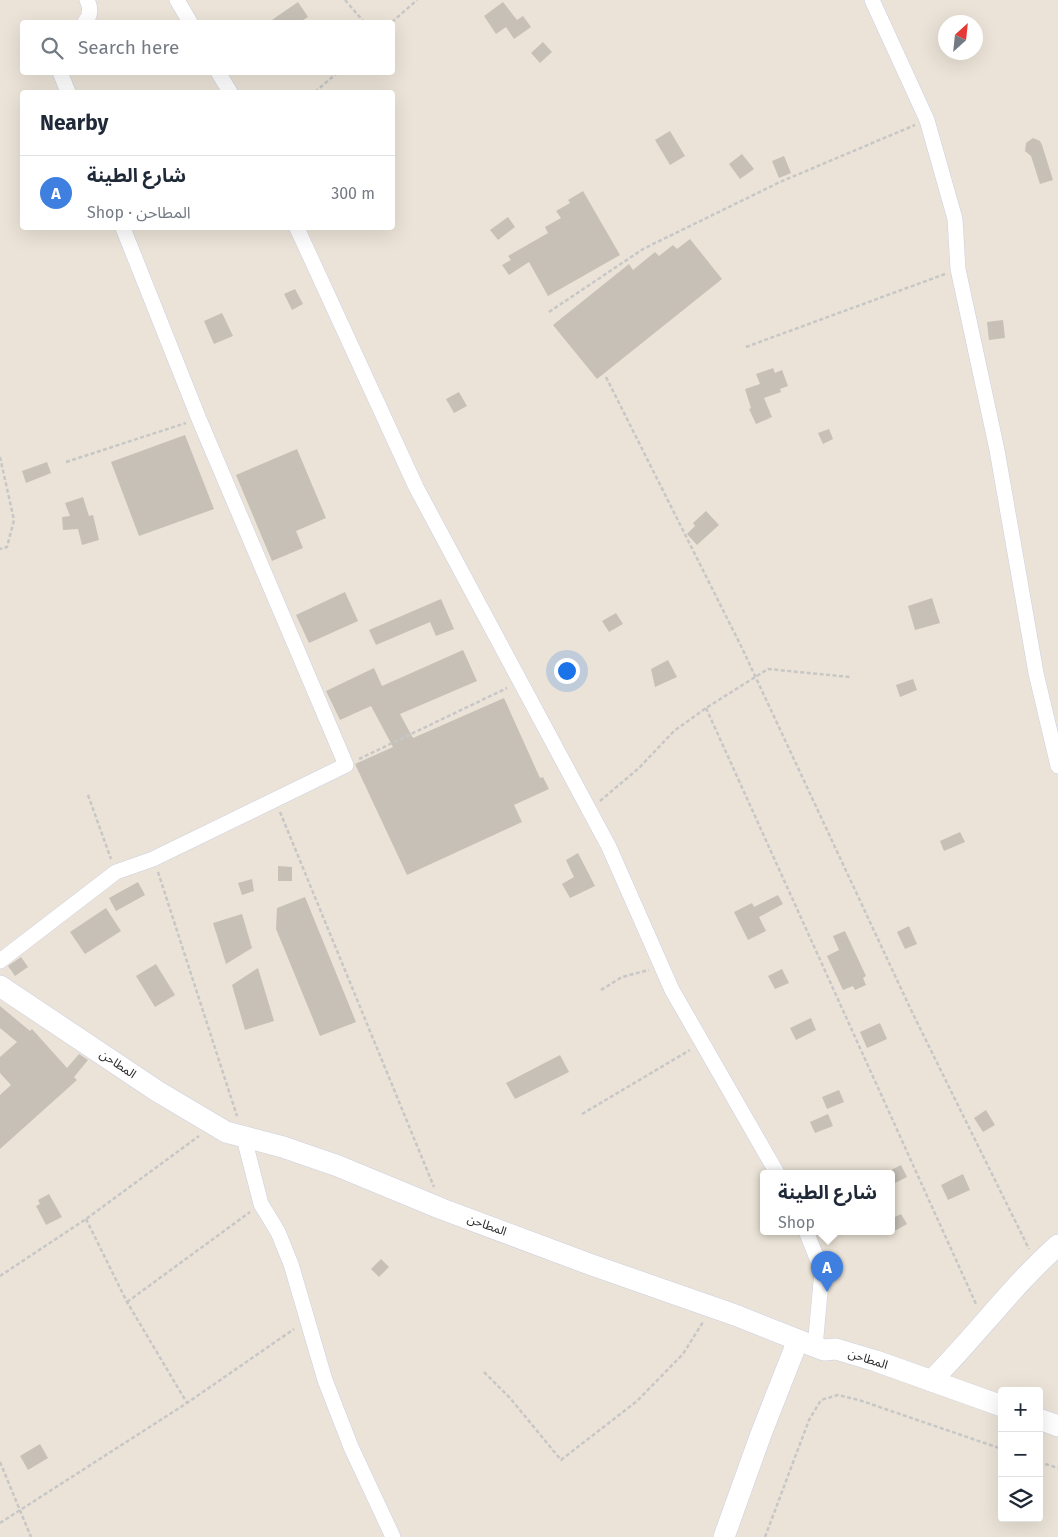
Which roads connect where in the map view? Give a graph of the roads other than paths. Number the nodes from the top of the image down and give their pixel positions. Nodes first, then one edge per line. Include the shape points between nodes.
1 (87, 0) edge
2 (177, 0) edge
3 (872, 0) edge
4 (87, 20) edge
5 (189, 20) edge
6 (61, 75) edge
7 (220, 75) edge
8 (67, 90) edge
9 (229, 90) edge
10 (124, 230) edge
11 (298, 230) edge
12 (1058, 766) edge
13 (0, 961) edge
14 (0, 986) edge
15 (244, 1138) junction
16 (775, 1170) edge
17 (808, 1235) edge
18 (1058, 1245) edge
19 (806, 1344) junction
20 (931, 1381) junction
21 (998, 1405) edge
22 (1043, 1420) edge
23 (1058, 1426) edge
24 (393, 1537) edge
25 (724, 1537) edge

1 - 4 street via 90,6
2 - 5 street
3 - 12 street via 927,120 955,220 958,269 997,450 1036,673
6 - 8 street
7 - 9 street
10 - 13 street via 199,419 346,765 153,859 116,872
11 - 16 street via 416,487 613,855 672,990
14 - 15 main road, المطاحن via 213,1126
15 - 19 main road, المطاحن via 283,1147 338,1166 442,1209 736,1315
15 - 24 street via 261,1204 278,1232 291,1264 325,1380
17 - 19 street via 822,1270
18 - 20 main road via 1036,1264
19 - 20 main road, المطاحن via 824,1350 836,1349
19 - 25 main road via 761,1434
20 - 21 main road, المطاحن
22 - 23 main road

